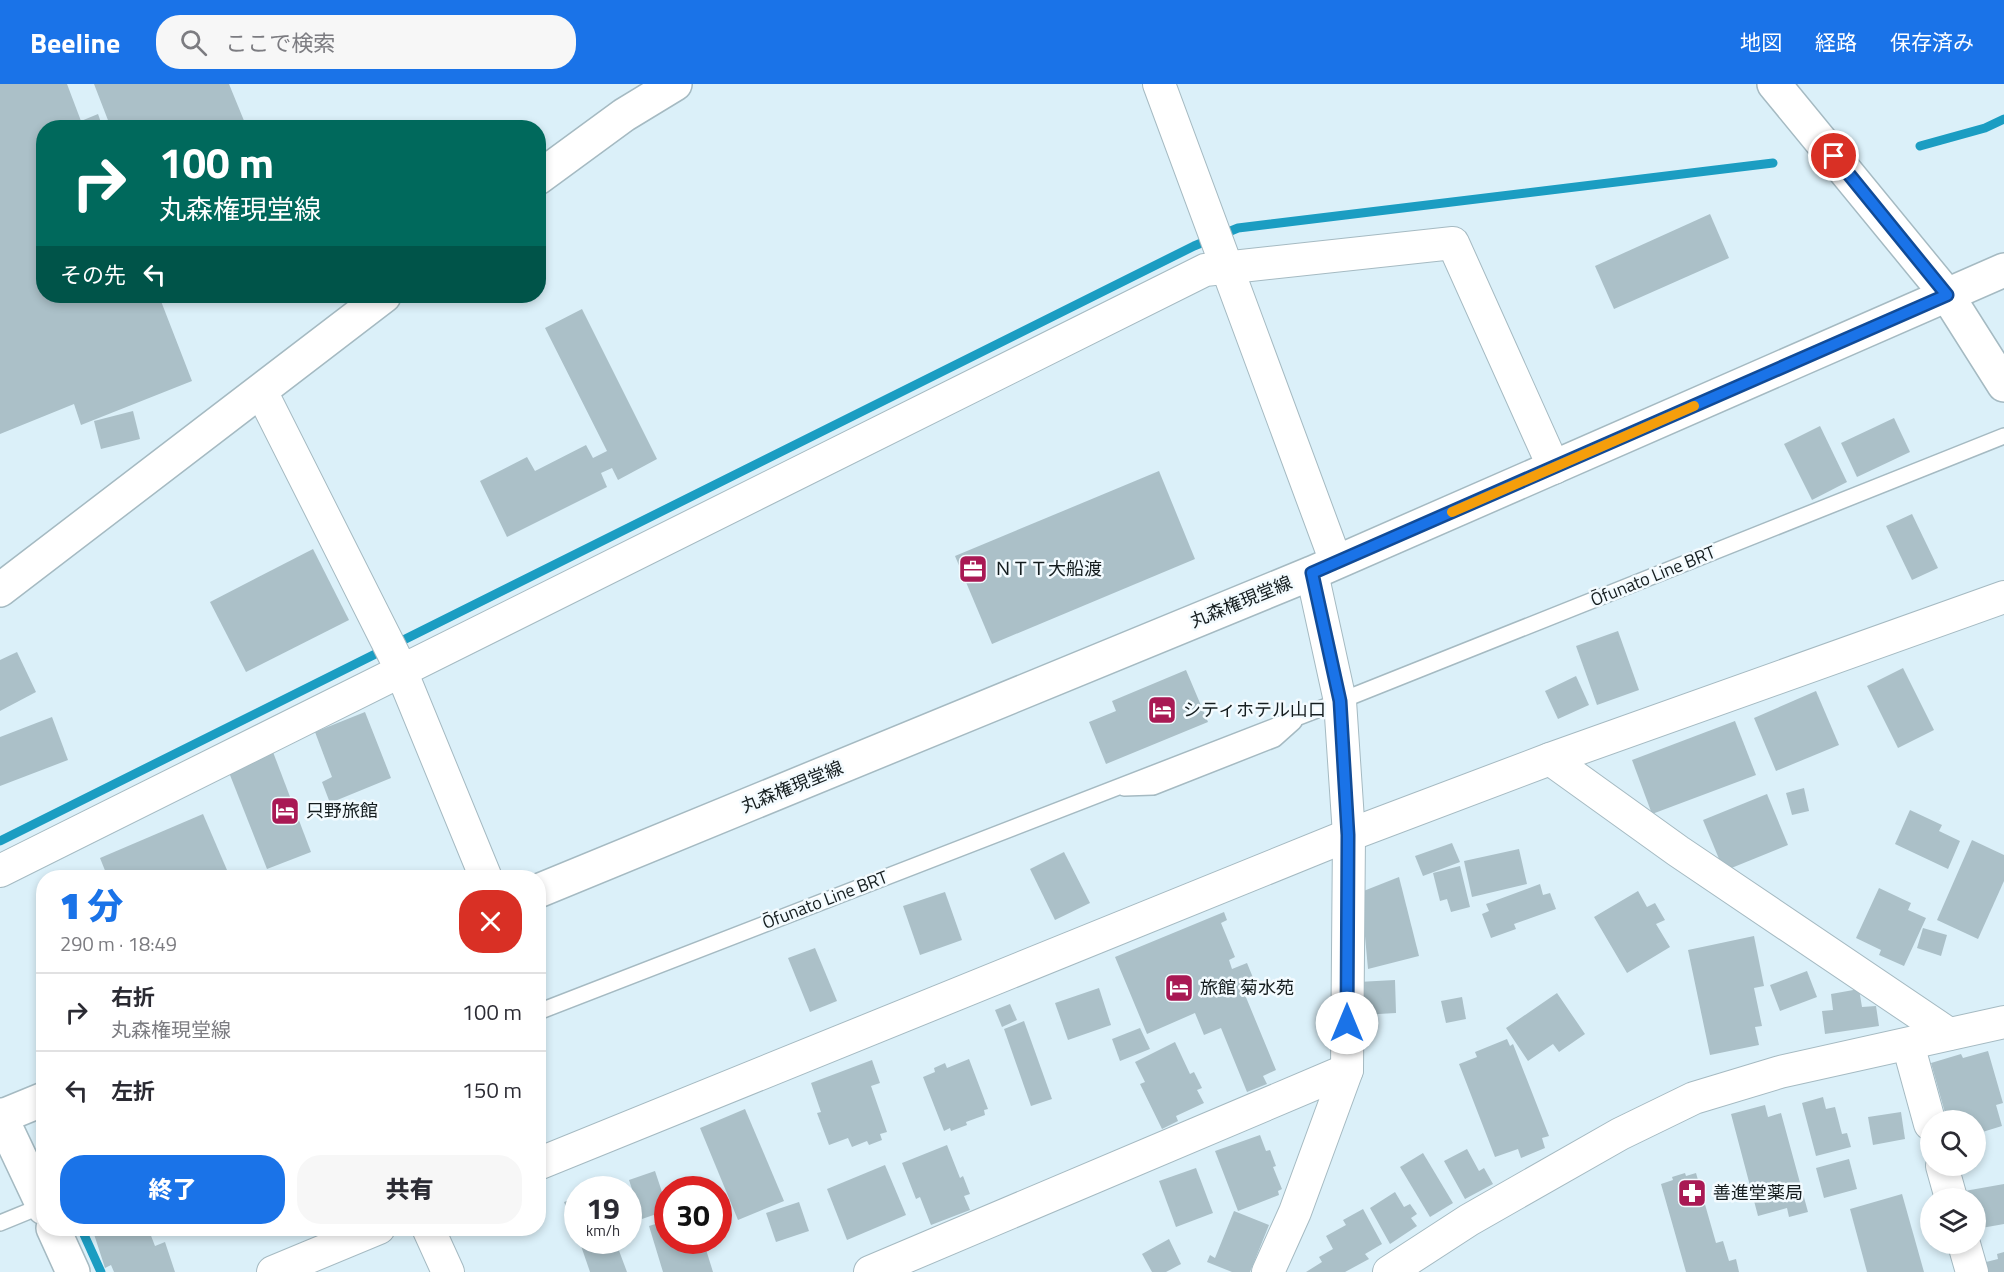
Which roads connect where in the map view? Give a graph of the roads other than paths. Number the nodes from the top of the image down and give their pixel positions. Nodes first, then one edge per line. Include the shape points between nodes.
1 (675, 84) edge
2 (1159, 84) edge
3 (1774, 84) edge
4 (546, 172) edge
5 (1224, 261) junction
6 (2004, 270) edge
7 (1947, 295) junction
8 (375, 303) edge
9 (2004, 385) edge
10 (261, 391) junction
11 (2004, 436) edge
12 (1554, 468) junction
13 (1324, 567) junction
14 (0, 590) edge
15 (2004, 597) edge
16 (399, 667) junction
17 (1340, 701) junction
18 (1550, 759) junction
19 (1348, 835) junction
20 (483, 870) edge
21 (0, 871) edge
22 (546, 888) edge
23 (546, 1009) edge
24 (2004, 1022) edge
25 (1949, 1034) junction
26 (1908, 1044) junction
27 (1347, 1070) junction
28 (36, 1102) edge
29 (1926, 1110) edge
30 (0, 1116) edge
31 (546, 1161) edge
32 (36, 1193) edge
33 (36, 1214) edge
34 (0, 1223) edge
35 (56, 1236) edge
36 (360, 1236) edge
37 (432, 1236) edge
38 (1967, 1254) edge
39 (73, 1272) edge
40 (273, 1272) edge
41 (448, 1272) edge
42 (870, 1272) edge
43 (1268, 1272) edge
44 (1389, 1272) edge
45 (1972, 1272) edge

1 - 4 main road via 624,115
2 - 5 street
3 - 7 main road
5 - 12 street via 1453,243
5 - 13 street
5 - 16 street
6 - 7 main road, 丸森権現堂線
7 - 9 main road
7 - 12 main road, 丸森権現堂線
8 - 10 main road
10 - 14 main road via 139,480
10 - 16 street
11 - 17 lane, Ōfunato Line BRT
12 - 13 main road, 丸森権現堂線
13 - 17 street
13 - 22 main road, 丸森権現堂線
15 - 18 street
16 - 20 street
16 - 21 street
17 - 19 street
17 - 23 lane, Ōfunato Line BRT
18 - 19 street
18 - 25 street via 1678,851
19 - 27 street
19 - 31 street
24 - 25 street
25 - 26 street
26 - 29 street
26 - 44 street via 1780,1071 1694,1098 1610,1139 1469,1220
27 - 42 street
27 - 43 street via 1295,1212
28 - 30 main road
30 - 32 main road
33 - 34 lane
35 - 39 main road
36 - 40 street
37 - 41 street
38 - 45 street

